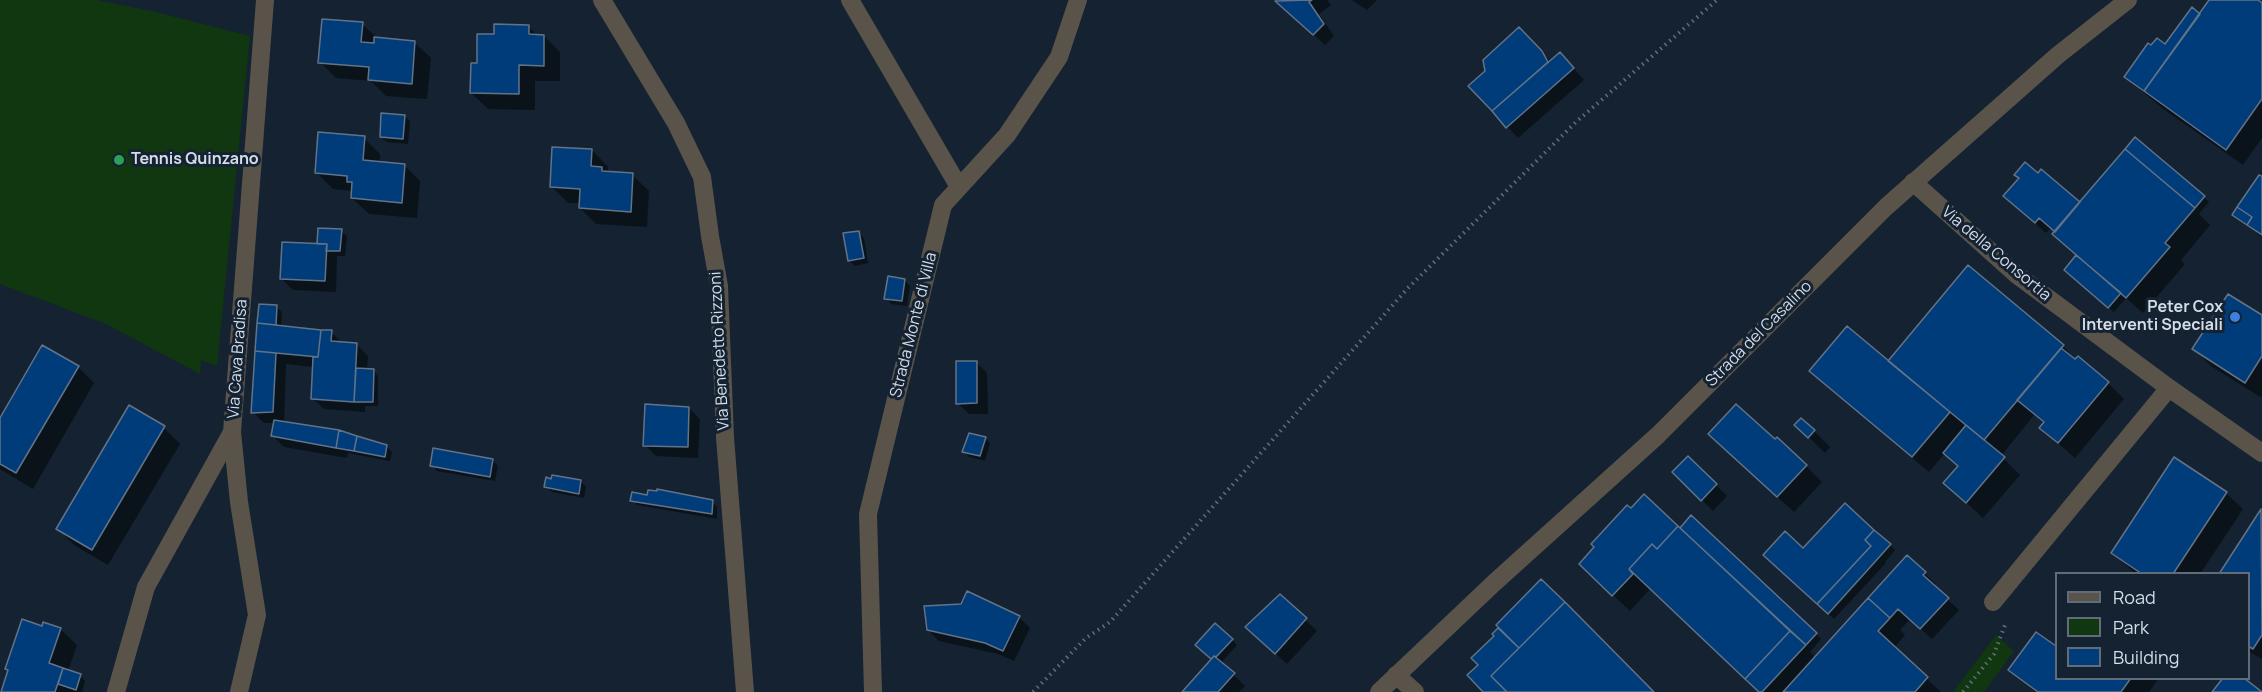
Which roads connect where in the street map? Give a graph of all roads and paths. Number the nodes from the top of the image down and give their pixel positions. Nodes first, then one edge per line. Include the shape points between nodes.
1 (265, 0) edge
2 (602, 0) edge
3 (850, 0) edge
4 (1078, 0) edge
5 (1717, 0) edge
6 (2128, 0) edge
7 (1913, 182) junction
8 (959, 187) junction
9 (2169, 388) junction
10 (232, 432) junction
11 (2262, 453) edge
12 (1993, 602) joint
13 (1396, 675) junction
14 (116, 692) edge
15 (239, 692) edge
16 (745, 692) edge
17 (873, 692) edge
18 (1033, 692) edge
19 (1379, 692) edge
20 (1414, 692) edge
21 (1963, 692) edge

1 - 10 street, Via Cava Bradisa
2 - 16 street, Via Benedetto Rizzoni via 676,123 702,177 719,286 725,437
3 - 8 street
4 - 8 street, Strada Monte di Villa via 1059,57 1007,135
5 - 18 path via 1576,122 1408,288 1110,622 1086,638
6 - 7 street, Strada del Casalino via 2058,55
7 - 9 street, Via della Consortia via 2017,275
7 - 13 street, Strada del Casalino via 1658,435
8 - 17 street, Strada Monte di Villa via 943,205 868,514
9 - 11 street, Via della Consortia
9 - 12 street
10 - 14 street, Via Cava Bradisa via 146,586
10 - 15 street via 256,615
12 - 21 path via 2005,625 1994,654
13 - 19 street, Strada del Casalino
13 - 20 street

